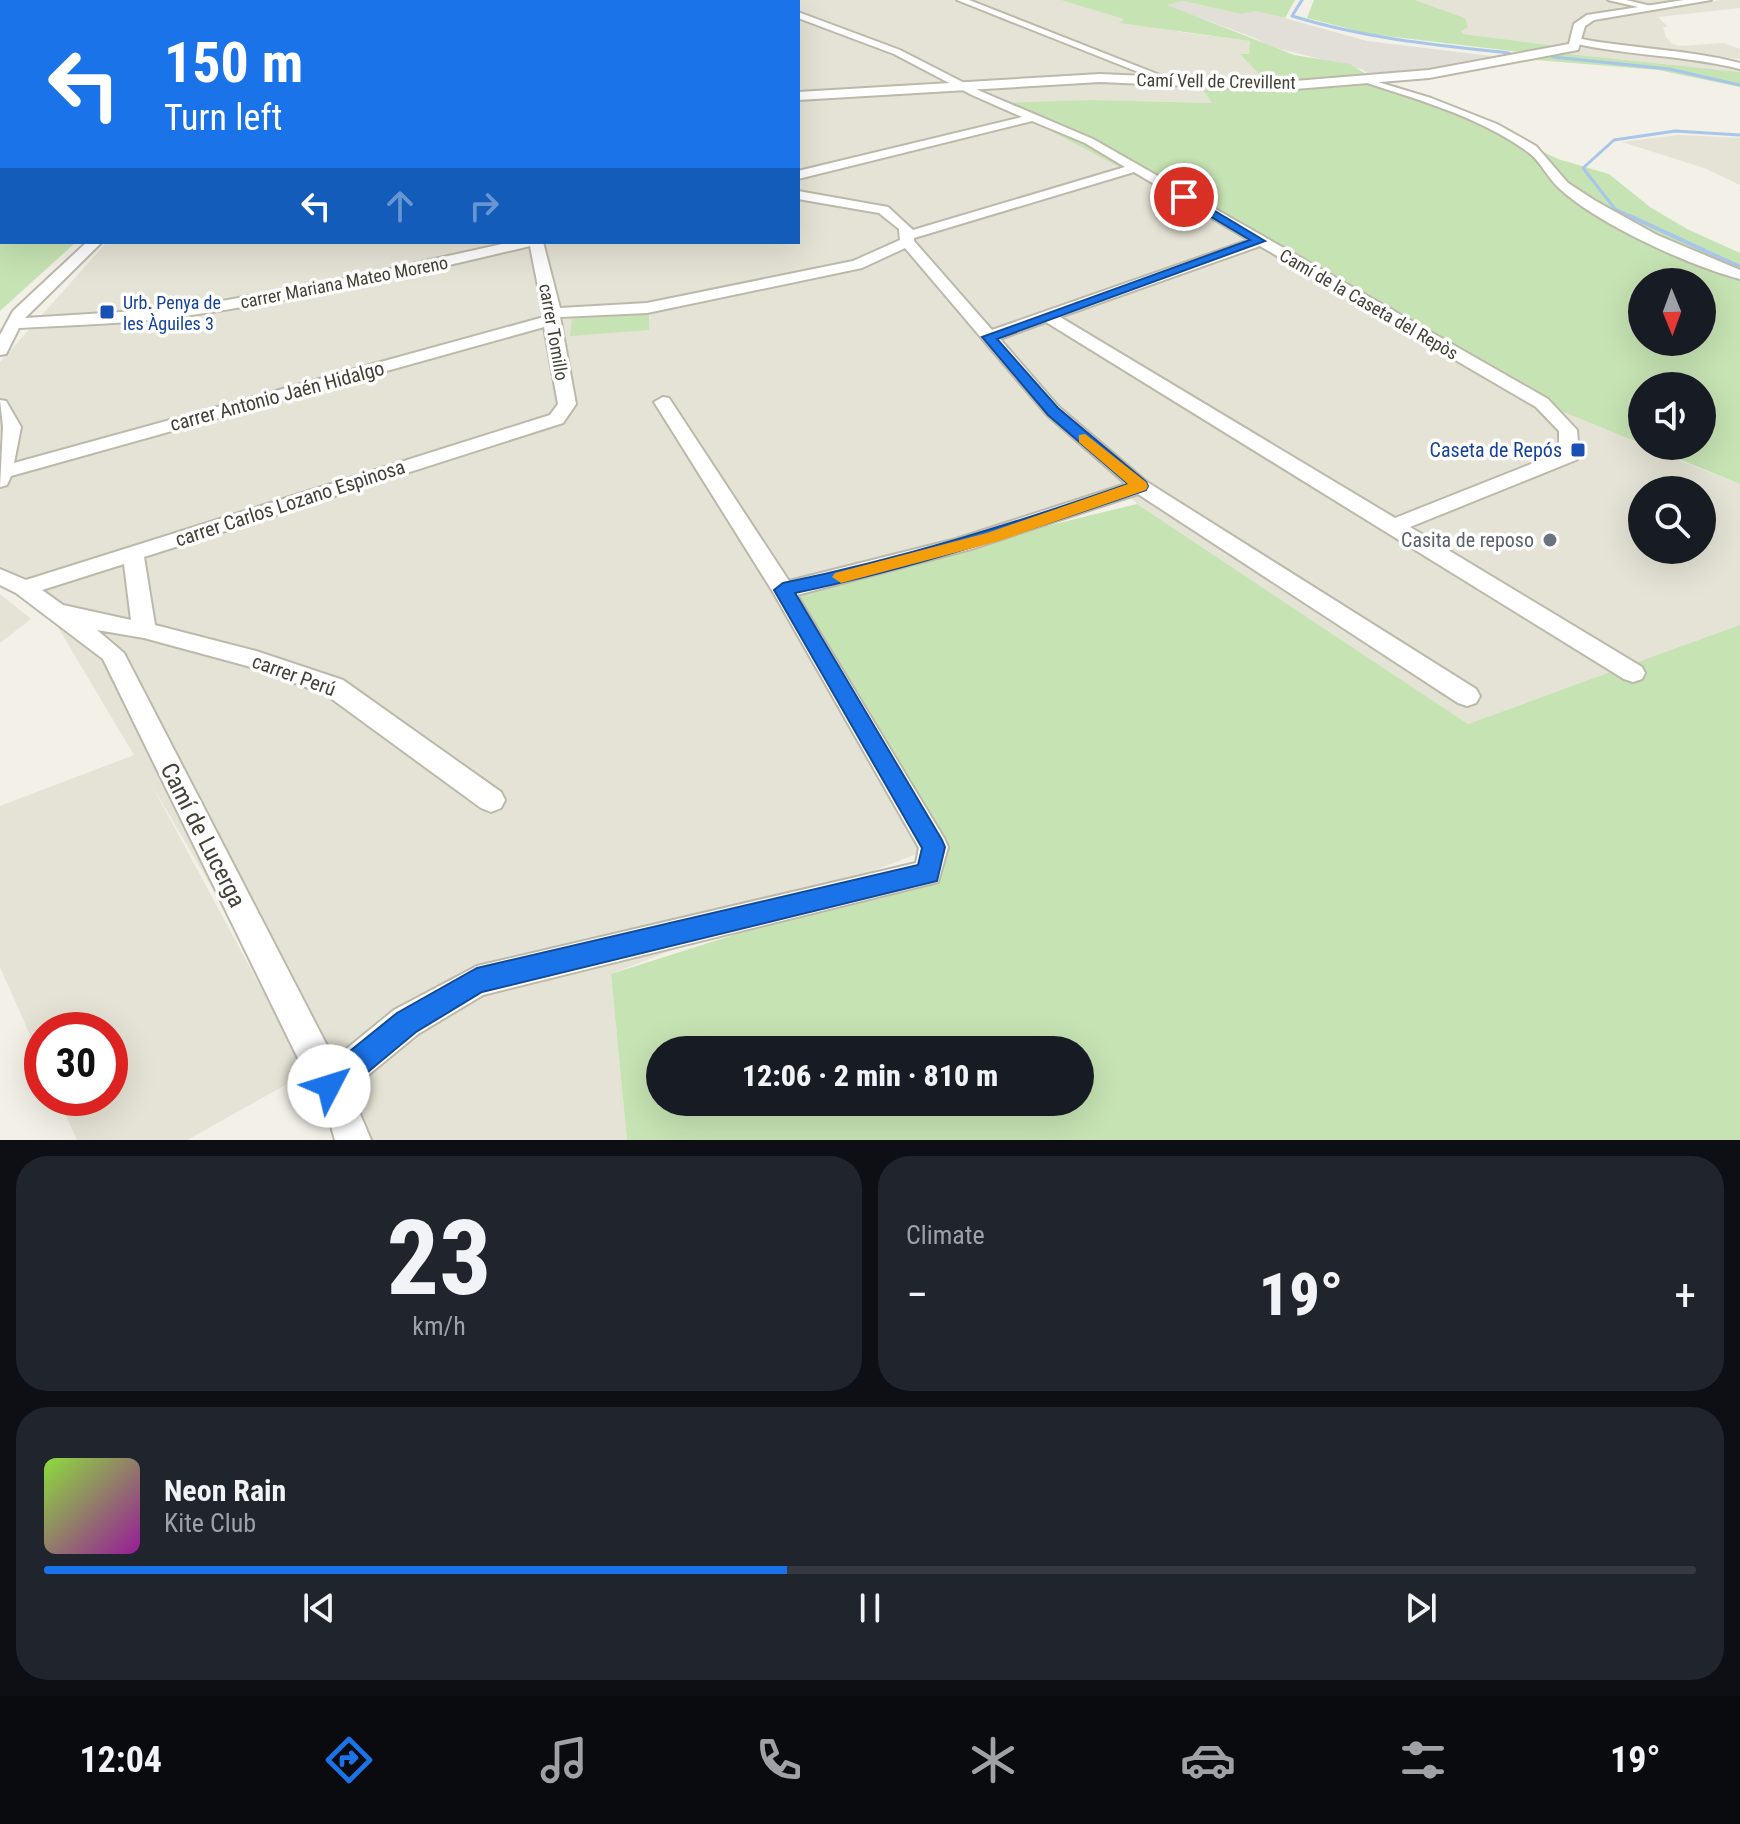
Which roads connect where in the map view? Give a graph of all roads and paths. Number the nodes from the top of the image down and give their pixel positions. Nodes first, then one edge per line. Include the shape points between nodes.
1 (961, 0) edge
2 (1612, 0) edge
3 (1706, 0) edge
4 (1651, 7) junction
5 (800, 16) edge
6 (1576, 41) junction
7 (1740, 66) edge
8 (1362, 78) junction
9 (1170, 81) junction
10 (965, 87) junction
11 (800, 96) edge
12 (1031, 118) junction
13 (1135, 168) junction
14 (800, 175) edge
15 (800, 195) edge
16 (906, 239) junction
17 (1259, 241) junction
18 (93, 244) edge
19 (521, 244) edge
20 (536, 244) edge
21 (1740, 275) edge
22 (552, 317) junction
23 (1049, 317) junction
24 (14, 324) junction
25 (989, 337) junction
26 (0, 350) edge
27 (663, 402) dead end
28 (0, 405) edge
29 (557, 419) joint
30 (1, 477) edge
31 (1140, 486) junction
32 (1394, 526) junction
33 (133, 553) junction
34 (12, 582) edge
35 (783, 590) junction
36 (48, 606) junction
37 (144, 630) junction
38 (1633, 673) dead end
39 (1467, 696) dead end
40 (491, 800) dead end
41 (329, 1086) junction
42 (353, 1140) edge

1 - 9 street
2 - 4 street
3 - 4 street, Camí Vell de Crevillent
4 - 6 street, Camí Vell de Crevillent via 1583,20
5 - 10 street, Camí de la Caseta del Repòs via 897,52
6 - 7 street
6 - 8 street, Camí Vell de Crevillent via 1574,47 1547,54 1429,74
8 - 9 street, Camí Vell de Crevillent via 1283,86
8 - 21 street via 1507,135 1535,151 1565,187 1599,209
9 - 10 street, Camí Vell de Crevillent via 1100,78
10 - 11 street, Camí Vell de Crevillent
10 - 12 street, Camí de la Caseta del Repòs
12 - 13 street, Camí de la Caseta del Repòs via 1089,141
12 - 14 street
13 - 16 street, carrer Antonio Jaén Hidalgo
13 - 17 street, Camí de la Caseta del Repòs
15 - 16 street via 883,210 906,228
16 - 22 street, carrer Antonio Jaén Hidalgo via 857,265 647,308
16 - 25 street
17 - 23 street
17 - 32 street, Camí de la Caseta del Repòs via 1542,403 1568,430 1569,456
18 - 24 street
19 - 24 street, carrer Mariana Mateo Moreno via 392,275 233,304
20 - 22 street, carrer Tomillo
22 - 29 street, carrer Tomillo via 567,404
22 - 30 street, carrer Antonio Jaén Hidalgo
23 - 25 street
23 - 32 street
24 - 26 street
25 - 31 street via 1053,411
27 - 35 street
28 - 30 street via 12,427
29 - 33 street, carrer Carlos Lozano Espinosa
31 - 35 street via 993,537
31 - 39 street
32 - 38 street
33 - 34 street, carrer Carlos Lozano Espinosa
33 - 37 street
34 - 36 street, Camí de Lucerga
35 - 41 street via 934,847 928,873 477,981 406,1022
36 - 37 street, carrer Perú
36 - 41 street, Camí de Lucerga via 112,653
37 - 40 street, carrer Perú via 334,687
41 - 42 street, Camí de Lucerga

